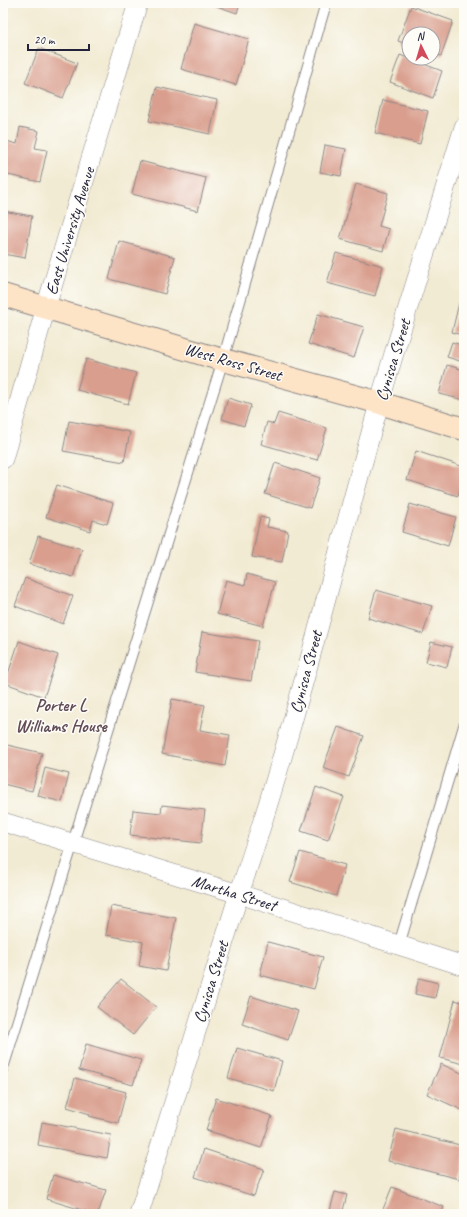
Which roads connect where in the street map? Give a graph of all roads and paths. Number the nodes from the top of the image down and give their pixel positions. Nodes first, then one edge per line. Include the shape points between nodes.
1 (138, 3) edge
2 (326, 3) edge
3 (464, 127) edge
4 (3, 295) edge
5 (46, 307) junction
6 (223, 360) junction
7 (380, 402) junction
8 (464, 429) edge
9 (3, 459) edge
10 (464, 726) edge
11 (3, 822) edge
12 (74, 844) junction
13 (239, 894) junction
14 (399, 945) junction
15 (464, 966) edge
16 (3, 1068) edge
17 (139, 1214) edge

1 - 5 street, East University Avenue
2 - 6 lane
3 - 7 street, Cynisca Street
4 - 5 street, West Ross Street
5 - 6 street, West Ross Street
5 - 9 street, East University Avenue
6 - 7 street, West Ross Street
6 - 12 lane
7 - 8 street, West Ross Street
7 - 13 street, Cynisca Street via 293,720
10 - 14 lane
11 - 12 street, Martha Street
12 - 13 street, Martha Street
12 - 16 lane
13 - 14 street, Martha Street
13 - 17 street, Cynisca Street
14 - 15 street, Martha Street

